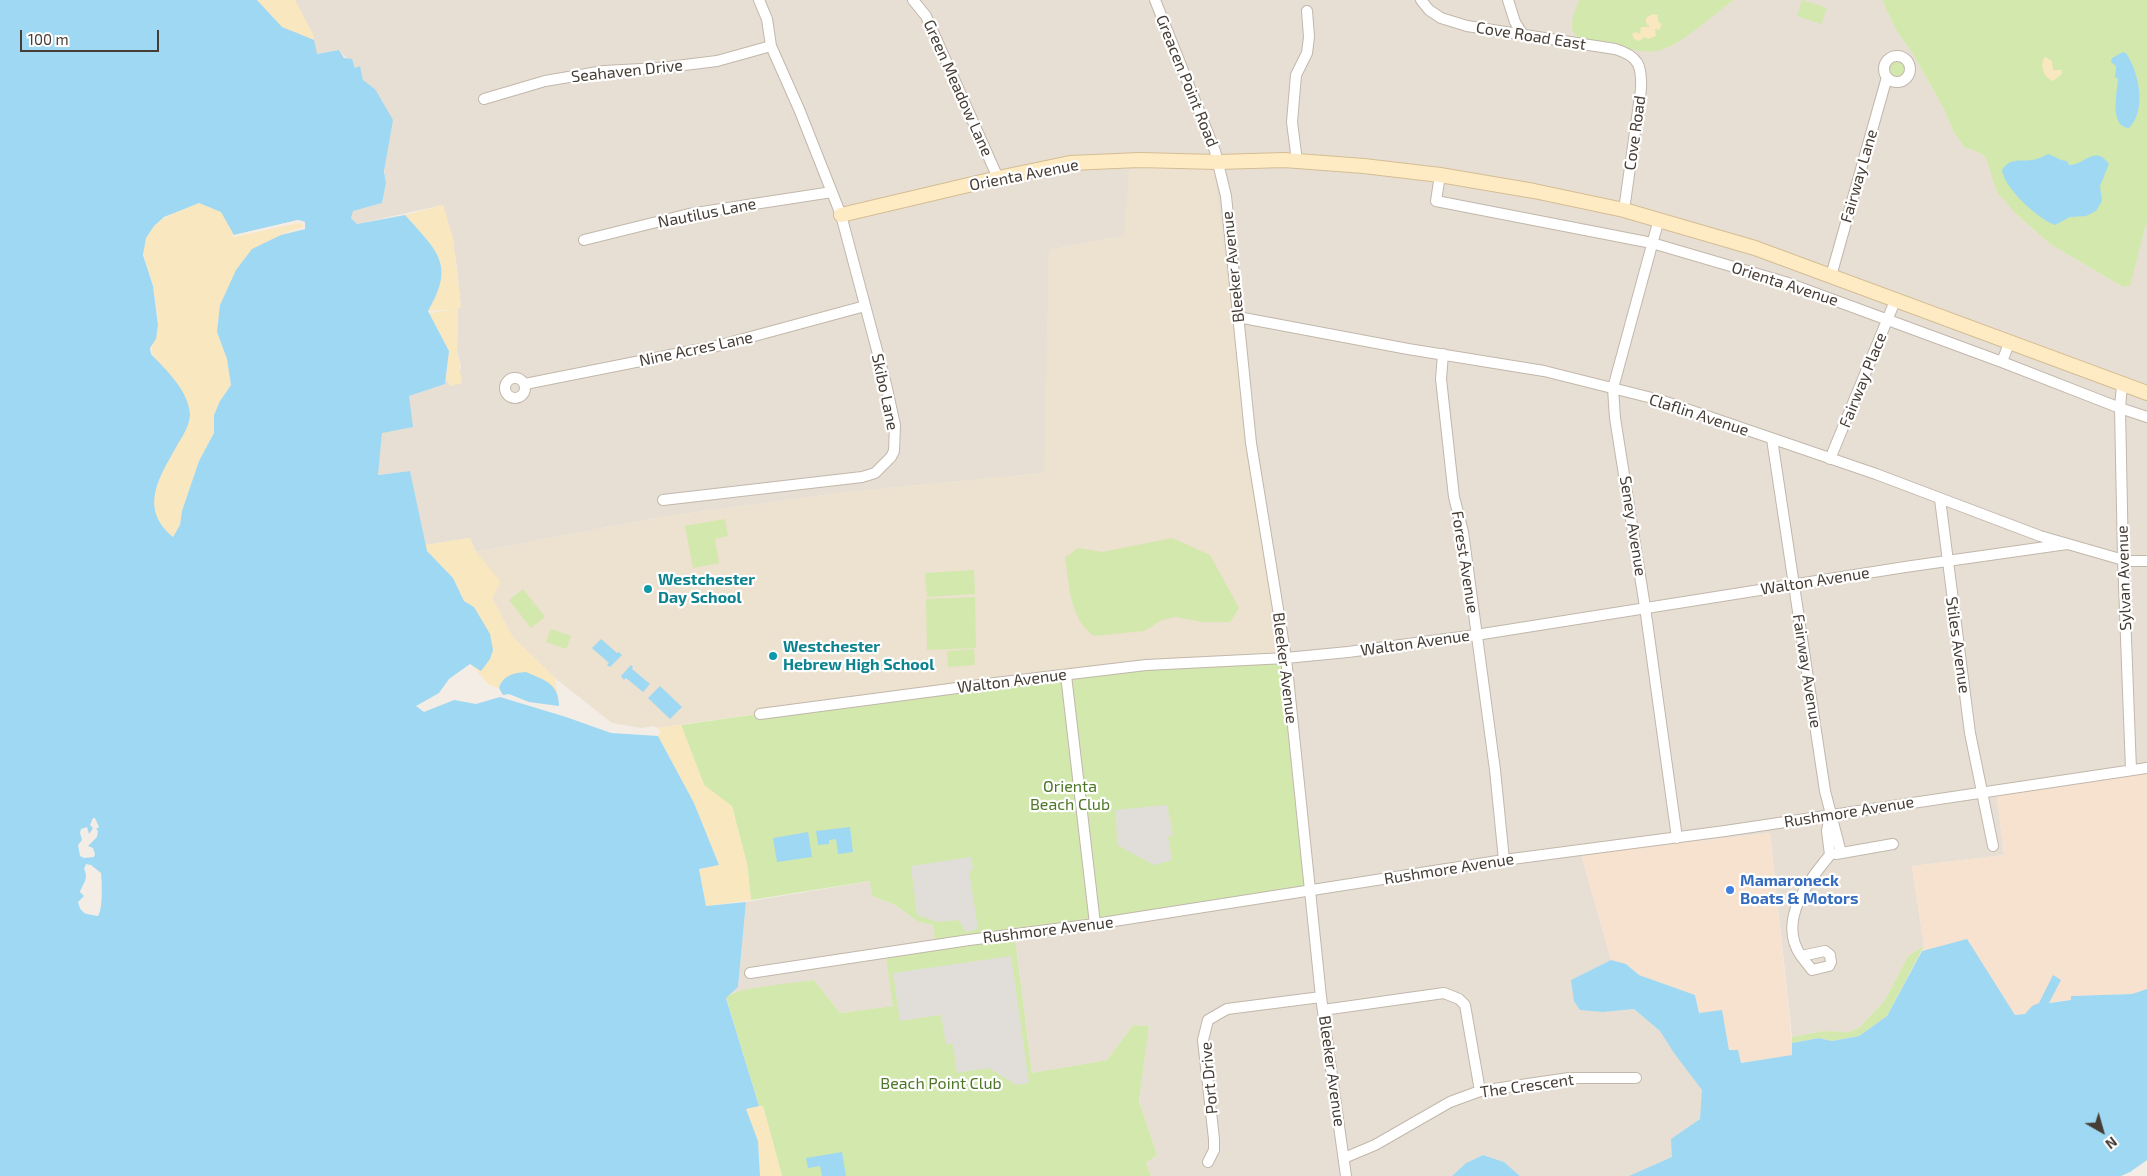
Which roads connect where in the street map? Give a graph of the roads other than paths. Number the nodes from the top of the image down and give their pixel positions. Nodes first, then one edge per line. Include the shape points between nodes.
1 (759, 0) edge
2 (913, 0) edge
3 (1155, 0) edge
4 (1421, 0) edge
5 (1508, 0) edge
6 (1307, 11) dead end
7 (1523, 35) junction
8 (771, 46) junction
9 (1634, 58) joint
10 (1887, 77) dead end
11 (484, 99) dead end
12 (1296, 160) junction
13 (1218, 162) junction
14 (1440, 175) junction
15 (998, 178) junction
16 (832, 192) junction
17 (1624, 210) junction
18 (840, 215) junction
19 (1659, 219) junction
20 (584, 240) dead end
21 (1652, 243) junction
22 (1831, 276) junction
23 (1895, 301) junction
24 (865, 306) junction
25 (1238, 317) junction
26 (1888, 319) junction
27 (2009, 343) junction
28 (1443, 354) junction
29 (2002, 362) junction
30 (525, 384) dead end
31 (2122, 385) junction
32 (1613, 388) junction
33 (2147, 393) edge
34 (2120, 408) junction
35 (2147, 417) edge
36 (1772, 439) junction
37 (1830, 459) junction
38 (1940, 498) junction
39 (663, 500) dead end
40 (2066, 544) junction
41 (2123, 559) junction
42 (2147, 560) edge
43 (1947, 562) junction
44 (1794, 585) junction
45 (1645, 607) junction
46 (1476, 635) junction
47 (1286, 658) junction
48 (1066, 675) junction
49 (760, 714) dead end
50 (2147, 768) edge
51 (2131, 770) junction
52 (1982, 792) junction
53 (1830, 815) junction
54 (1677, 838) junction
55 (1893, 844) dead end
56 (1993, 846) dead end
57 (1835, 854) junction
58 (1504, 860) junction
59 (1309, 892) junction
60 (1094, 924) junction
61 (1801, 956) dead end
62 (750, 973) dead end
63 (1322, 997) junction
64 (1323, 1010) junction
65 (1636, 1078) dead end
66 (1480, 1091) junction
67 (1344, 1158) junction
68 (1208, 1162) dead end
69 (1346, 1176) edge

1 - 8 street via 767,19
2 - 15 street, Green Meadow Lane via 926,16
3 - 13 street, Greacen Point Road
4 - 7 street, Cove Road East via 1441,18 1467,26
5 - 7 street
6 - 12 street via 1307,53 1296,75 1292,122
7 - 9 street, Cove Road East via 1615,49
8 - 11 street, Seahaven Drive via 717,62 604,71 545,82
8 - 16 street
9 - 17 street, Cove Road via 1642,73 1641,89
10 - 22 street, Fairway Lane
12 - 13 street, Orienta Avenue
12 - 14 street, Orienta Avenue
13 - 15 street, Orienta Avenue via 1139,160 1070,164
13 - 25 street, Bleeker Avenue via 1226,196
14 - 17 street, Orienta Avenue via 1534,190
14 - 21 street, Orienta Avenue via 1436,201
15 - 18 street, Orienta Avenue
16 - 18 street
16 - 20 street, Nautilus Lane via 690,214
17 - 19 street, Orienta Avenue
18 - 24 street, Skibo Lane
19 - 21 street, Seney Avenue
19 - 22 street, Orienta Avenue via 1755,248
21 - 26 street, Orienta Avenue via 1785,282
21 - 32 street, Seney Avenue
22 - 23 street, Orienta Avenue
23 - 26 street, Fairway Place
23 - 27 street, Orienta Avenue
24 - 30 street, Nine Acres Lane via 721,345
24 - 39 street, Skibo Lane via 895,424 892,457 875,473 862,477
25 - 28 street, Claflin Avenue
25 - 47 street, Bleeker Avenue via 1251,443
26 - 29 street, Orienta Avenue
26 - 37 street, Fairway Place
27 - 29 street
27 - 31 street, Orienta Avenue
28 - 32 street, Claflin Avenue
28 - 46 street, Forest Avenue via 1441,379 1454,497 1463,532
29 - 34 street, Orienta Avenue
31 - 33 street, Orienta Avenue
31 - 34 street, Sylvan Avenue
32 - 36 street, Claflin Avenue via 1660,400
32 - 45 street, Seney Avenue
34 - 35 street, Orienta Avenue
34 - 41 street, Sylvan Avenue
36 - 37 street, Claflin Avenue
36 - 44 street, Fairway Avenue
37 - 38 street, Claflin Avenue
38 - 40 street, Claflin Avenue
38 - 43 street, Stiles Avenue
40 - 41 street, Claflin Avenue
40 - 43 street, Walton Avenue
41 - 42 street, Claflin Avenue
41 - 51 street, Sylvan Avenue
43 - 44 street, Walton Avenue
43 - 52 street, Stiles Avenue via 1970,733
44 - 45 street, Walton Avenue
44 - 53 street, Fairway Avenue
45 - 46 street, Walton Avenue
45 - 54 street, Seney Avenue
46 - 47 street, Walton Avenue
46 - 58 street, Forest Avenue
47 - 48 street, Walton Avenue via 1146,665
47 - 59 street, Bleeker Avenue
48 - 49 street, Walton Avenue
48 - 60 street
50 - 51 street, Rushmore Avenue
51 - 52 street, Rushmore Avenue
52 - 53 street, Rushmore Avenue
52 - 56 street, Stiles Avenue
53 - 54 street, Rushmore Avenue
53 - 57 street, Fairway Avenue via 1826,830
54 - 58 street, Rushmore Avenue
55 - 57 street
57 - 61 street via 1817,871 1800,897 1793,916 1792,933
58 - 59 street, Rushmore Avenue
59 - 60 street, Rushmore Avenue
59 - 63 street, Bleeker Avenue
60 - 62 street, Rushmore Avenue
63 - 64 street, Bleeker Avenue
63 - 68 street, Port Drive via 1227,1008 1208,1020 1204,1040 1214,1139 1214,1150
64 - 66 street via 1444,993 1460,999 1465,1005
64 - 67 street, Bleeker Avenue
65 - 66 street, The Crescent via 1569,1078
66 - 67 street, The Crescent via 1450,1102 1375,1145
67 - 69 street, Bleeker Avenue

